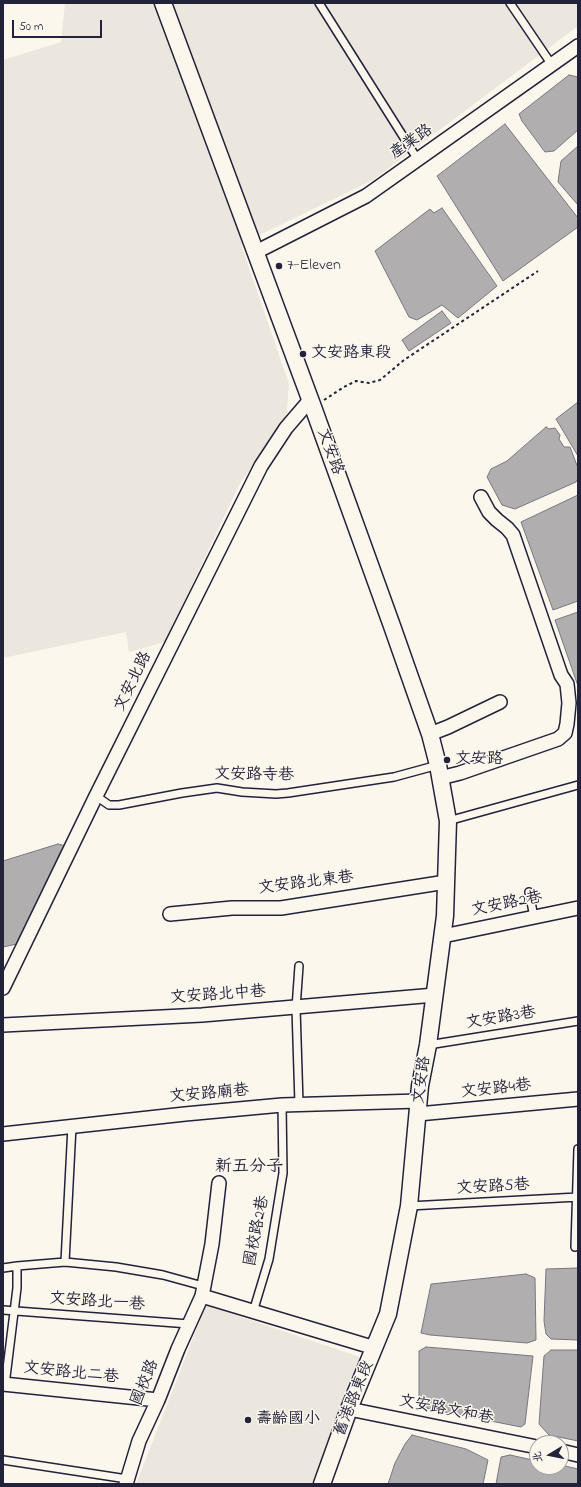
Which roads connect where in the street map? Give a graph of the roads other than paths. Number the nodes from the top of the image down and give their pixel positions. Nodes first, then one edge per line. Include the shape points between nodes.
1 (163, 3) edge
2 (319, 3) edge
3 (510, 3) edge
4 (578, 46) edge
5 (552, 65) junction
6 (418, 160) junction
7 (256, 252) junction
8 (312, 404) junction
9 (481, 497) dead end
10 (500, 702) dead end
11 (430, 734) junction
12 (439, 772) junction
13 (578, 785) edge
14 (96, 796) junction
15 (448, 821) junction
16 (446, 882) junction
17 (529, 892) dead end
18 (578, 908) edge
19 (170, 914) dead end
20 (534, 917) junction
21 (442, 936) junction
22 (299, 966) dead end
23 (3, 988) edge
24 (435, 995) junction
25 (296, 1008) junction
26 (578, 1021) edge
27 (3, 1025) edge
28 (428, 1045) junction
29 (578, 1098) edge
30 (299, 1104) junction
31 (282, 1105) junction
32 (419, 1108) junction
33 (72, 1126) junction
34 (3, 1134) edge
35 (578, 1149) edge
36 (219, 1182) dead end
37 (577, 1197) edge
38 (409, 1206) junction
39 (575, 1247) dead end
40 (65, 1262) junction
41 (17, 1266) junction
42 (3, 1268) edge
43 (202, 1291) junction
44 (3, 1310) edge
45 (14, 1310) junction
46 (253, 1312) junction
47 (388, 1314) joint
48 (189, 1324) junction
49 (375, 1348) junction
50 (4, 1384) edge
51 (158, 1400) junction
52 (349, 1409) junction
53 (529, 1445) edge
54 (3, 1460) edge
55 (126, 1481) edge
56 (322, 1484) edge

1 - 7 street
2 - 6 lane
3 - 5 lane
4 - 5 street, 產業路
5 - 6 street, 產業路
6 - 7 street, 產業路 via 366,196
7 - 8 street, 文安路
8 - 11 street, 文安路
8 - 14 street, 文安北路 via 286,428 260,466
9 - 12 street via 489,512 512,535 567,684 567,724 565,733 558,739 460,773
10 - 11 street
11 - 12 street, 文安路
12 - 14 lane, 文安路寺巷 via 394,776 276,794 217,788 119,805 109,805
12 - 15 street, 文安路
13 - 15 lane
14 - 23 street, 文安北路
15 - 16 street, 文安路
16 - 19 street, 文安路北東巷 via 281,908 232,908
16 - 21 street, 文安路
17 - 20 lane
18 - 20 street, 文安路2巷
20 - 21 street, 文安路2巷
21 - 24 street, 文安路
22 - 25 lane
24 - 25 street, 文安路北中巷
24 - 28 street, 文安路
25 - 27 street, 文安路北中巷
25 - 30 lane
26 - 28 lane, 文安路3巷
28 - 32 street, 文安路 via 420,1086
29 - 32 street, 文安路4巷
30 - 31 street, 文安路廟巷
30 - 32 street, 文安路廟巷
31 - 33 street, 文安路廟巷
31 - 46 lane, 國校路2巷 via 283,1173 269,1259
32 - 38 street, 文安路
33 - 34 street, 文安路廟巷
33 - 40 lane
35 - 37 lane
36 - 43 street, 國校路 via 212,1244
37 - 38 lane, 文安路5巷
37 - 39 lane
38 - 47 street, 文安路
40 - 41 lane
40 - 43 lane via 163,1275
41 - 42 lane
41 - 45 lane
43 - 46 street
43 - 48 street, 國校路
44 - 45 lane, 文安路北一巷
45 - 48 lane, 文安路北一巷
45 - 50 lane
46 - 49 street
47 - 49 street, 舊港路東段
48 - 51 street, 國校路
49 - 52 street, 舊港路東段
50 - 51 street, 文安路北二巷
51 - 55 street, 國校路 via 139,1442
52 - 53 street, 文安路文和巷
52 - 56 street, 舊港路東段
54 - 55 lane

